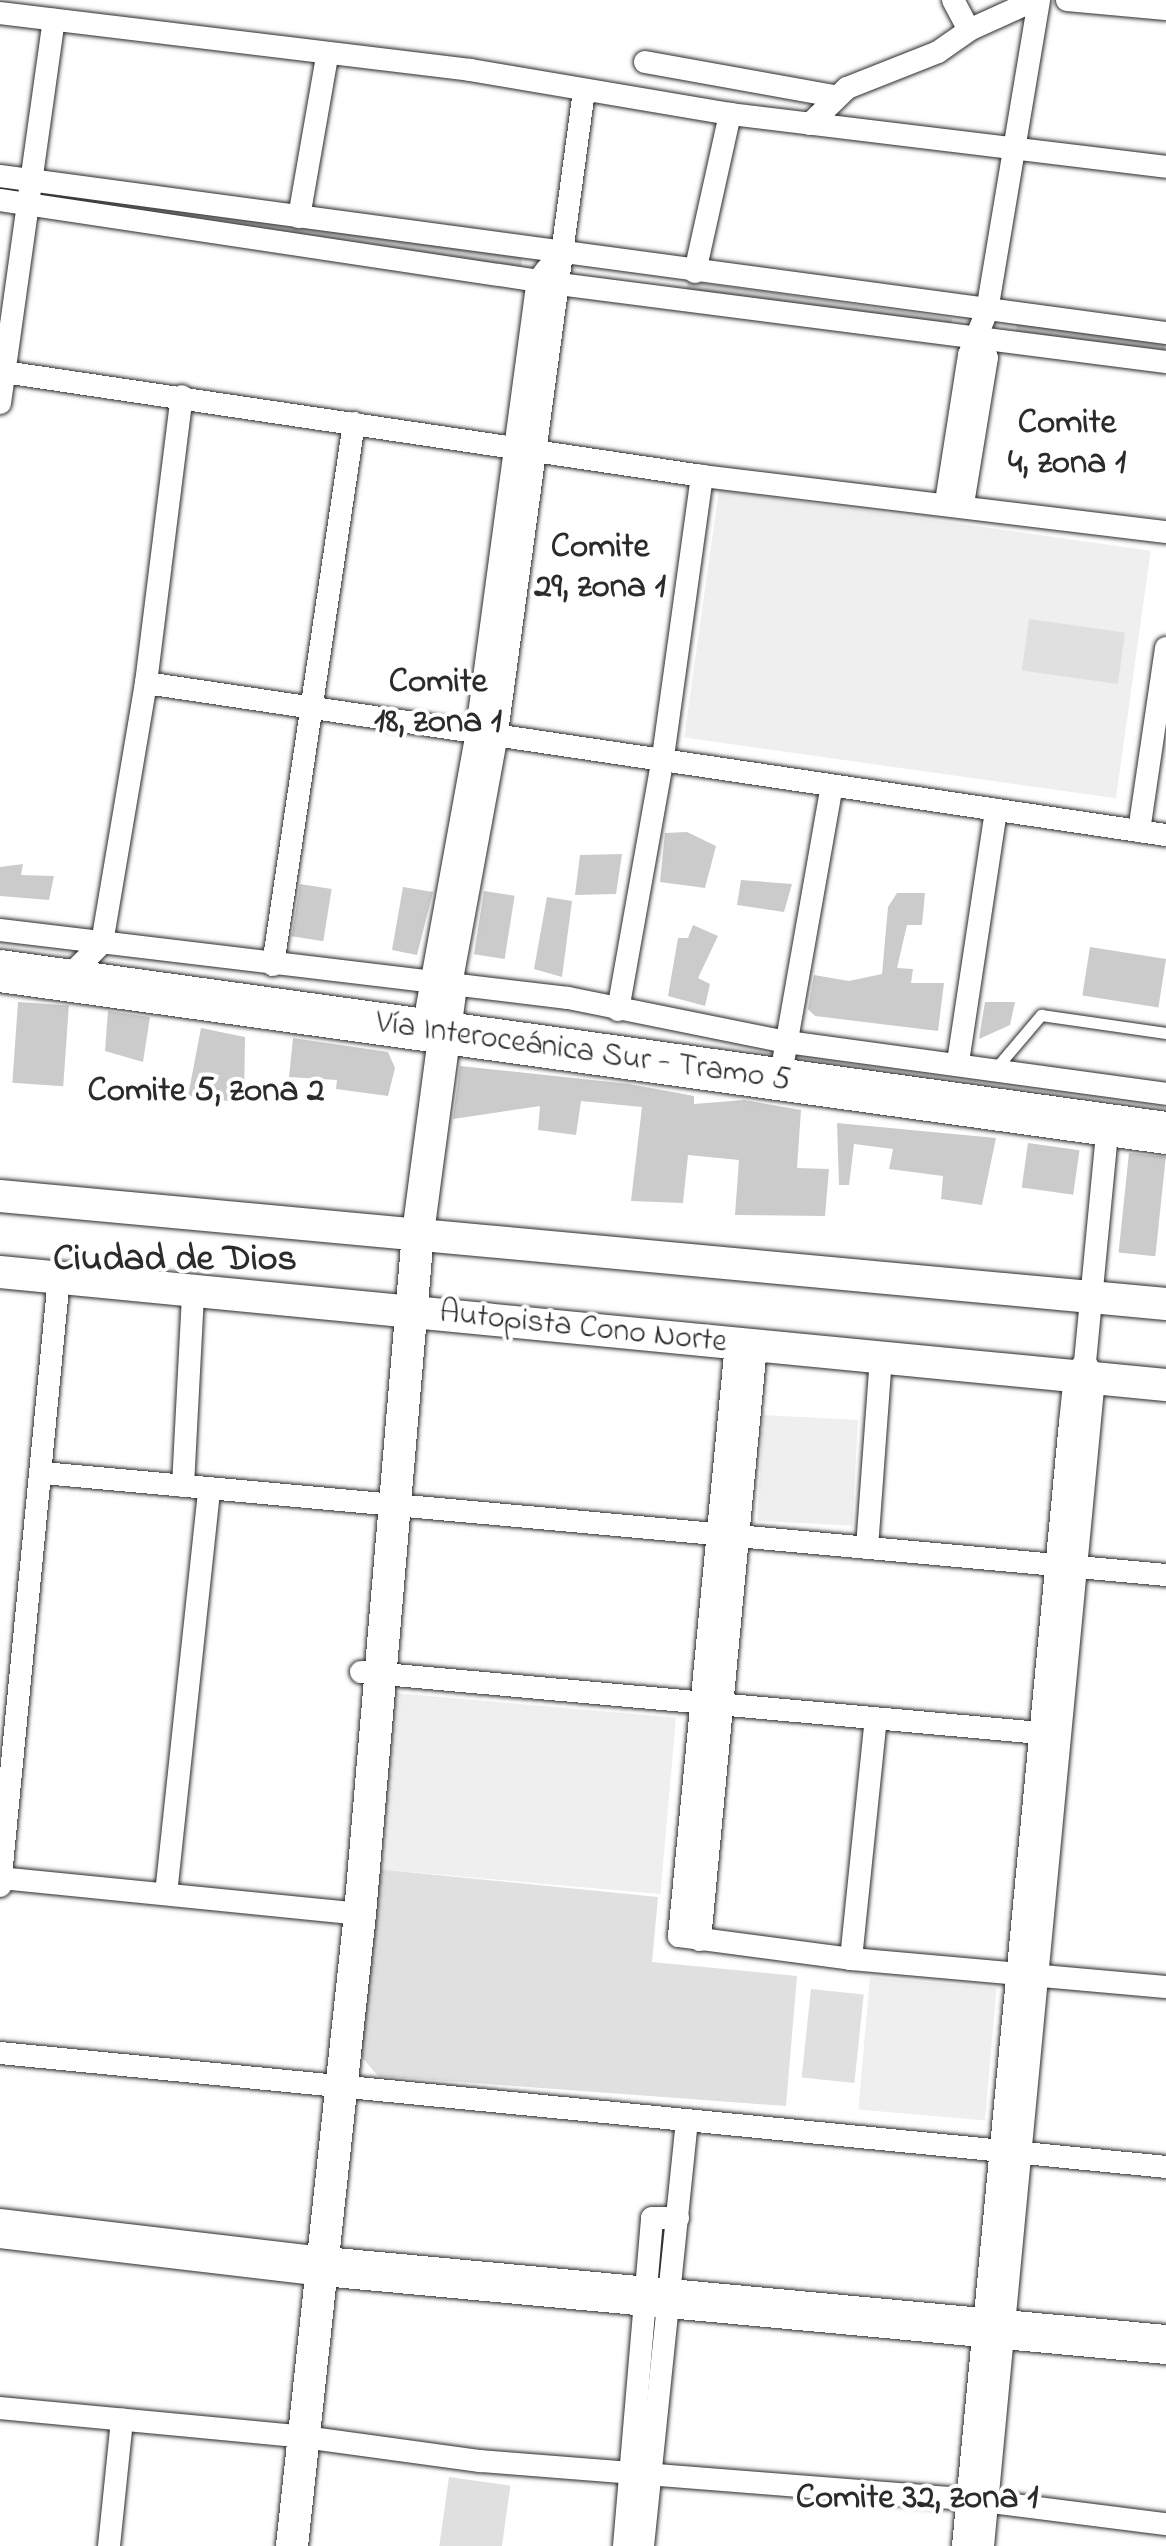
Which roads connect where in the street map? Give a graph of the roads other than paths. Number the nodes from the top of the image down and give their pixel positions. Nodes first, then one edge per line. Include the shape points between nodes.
1 (953, 0) edge
2 (1037, 0) edge
3 (1066, 0) edge
4 (1166, 9) edge
5 (0, 13) edge
6 (54, 20) junction
7 (970, 30) junction
8 (327, 56) junction
9 (645, 62) dead end
10 (584, 90) junction
11 (834, 96) junction
12 (730, 114) junction
13 (810, 124) junction
14 (1015, 152) junction
15 (1166, 167) edge
16 (0, 176) edge
17 (36, 181) junction
18 (0, 200) edge
19 (26, 206) junction
20 (299, 218) junction
21 (558, 254) junction
22 (696, 272) junction
23 (549, 283) junction
24 (987, 312) junction
25 (1166, 333) edge
26 (980, 339) junction
27 (1166, 362) edge
28 (4, 372) junction
29 (182, 396) junction
30 (0, 403) edge
31 (354, 422) junction
32 (526, 445) junction
33 (702, 476) junction
34 (954, 503) junction
35 (1166, 532) edge
36 (1166, 648) edge
37 (146, 683) junction
38 (311, 713) junction
39 (486, 738) junction
40 (662, 764) junction
41 (831, 790) junction
42 (996, 810) junction
43 (1139, 831) junction
44 (1166, 835) edge
45 (0, 930) edge
46 (102, 943) junction
47 (273, 964) junction
48 (0, 971) edge
49 (57, 979) junction
50 (442, 984) junction
51 (0, 992) edge
52 (618, 1010) junction
53 (432, 1030) junction
54 (1166, 1033) edge
55 (784, 1062) junction
56 (958, 1062) junction
57 (996, 1068) junction
58 (1166, 1094) edge
59 (1108, 1124) junction
60 (1166, 1133) edge
61 (0, 1196) edge
62 (408, 1232) junction
63 (0, 1272) edge
64 (59, 1278) junction
65 (193, 1292) junction
66 (1091, 1296) junction
67 (1166, 1304) edge
68 (405, 1311) junction
69 (746, 1345) junction
70 (881, 1358) junction
71 (1085, 1372) junction
72 (1166, 1385) edge
73 (42, 1473) junction
74 (184, 1486) junction
75 (209, 1490) junction
76 (386, 1504) junction
77 (726, 1533) junction
78 (866, 1548) junction
79 (1067, 1565) junction
80 (1166, 1576) edge
81 (370, 1673) junction
82 (710, 1705) junction
83 (876, 1719) junction
84 (1051, 1734) junction
85 (0, 1878) edge
86 (0, 1886) edge
87 (166, 1894) junction
88 (349, 1912) junction
89 (851, 1960) junction
90 (1029, 1975) junction
91 (1166, 1987) edge
92 (0, 2053) edge
93 (333, 2089) junction
94 (687, 2120) junction
95 (1012, 2153) junction
96 (1166, 2167) edge
97 (0, 2220) edge
98 (0, 2237) edge
99 (313, 2265) junction
100 (655, 2295) junction
101 (996, 2327) junction
102 (1166, 2336) edge
103 (1166, 2353) edge
104 (0, 2408) edge
105 (122, 2420) junction
106 (294, 2436) junction
107 (641, 2476) junction
108 (976, 2500) junction
109 (1158, 2531) edge
110 (109, 2546) edge
111 (273, 2546) edge
112 (292, 2546) edge
113 (624, 2546) edge
114 (643, 2546) edge
115 (963, 2546) edge
116 (983, 2546) edge

1 - 7 street
2 - 7 street
2 - 14 street
3 - 4 street
5 - 6 street
6 - 8 street
6 - 17 street
7 - 11 street via 938,52
8 - 10 street
8 - 20 street
9 - 11 street
10 - 12 street
10 - 21 street
11 - 13 street
12 - 13 street
12 - 22 street
13 - 14 street
14 - 15 street
14 - 24 street
16 - 17 street
17 - 19 street
17 - 20 street
18 - 19 street
19 - 23 street
19 - 28 street
20 - 21 street
21 - 22 street
21 - 23 street
22 - 24 street
23 - 26 street
23 - 32 street
24 - 25 street
24 - 26 street
26 - 27 street
26 - 34 street via 969,355
28 - 29 street
28 - 30 street
29 - 31 street
29 - 37 street
31 - 32 street
31 - 38 street
32 - 33 street
32 - 39 street
33 - 34 street
33 - 40 street
34 - 35 street
36 - 43 street
37 - 38 street
37 - 46 street
38 - 39 street
38 - 47 street
39 - 40 street
39 - 50 street
40 - 41 street
40 - 52 street
41 - 42 street
41 - 55 street
42 - 43 street
42 - 56 street
43 - 44 street
45 - 46 street
46 - 47 street
46 - 49 street
47 - 50 street
48 - 49 highway, Vía Interoceánica Sur - Tramo 5
49 - 51 street
49 - 53 highway, Vía Interoceánica Sur - Tramo 5
50 - 52 street
50 - 53 main road
52 - 55 street
53 - 55 highway, Vía Interoceánica Sur - Tramo 5
53 - 62 main road
54 - 57 lane via 1041,1014
55 - 56 street
55 - 59 highway, Vía Interoceánica Sur - Tramo 5
56 - 57 street
57 - 58 street
59 - 60 highway, Vía Interoceánica Sur - Tramo 5
59 - 66 street
61 - 62 main road
62 - 66 main road
62 - 68 main road
63 - 64 main road, Autopista Cono Norte
64 - 65 main road, Autopista Cono Norte
64 - 73 street
65 - 68 main road, Autopista Cono Norte
65 - 74 street
66 - 67 main road
66 - 71 street
68 - 69 main road, Autopista Cono Norte
68 - 76 main road
69 - 70 main road, Autopista Cono Norte
69 - 77 street
70 - 71 main road, Autopista Cono Norte
70 - 78 street
71 - 72 main road, Autopista Cono Norte
71 - 79 street
73 - 74 street
73 - 85 street
74 - 75 street
75 - 76 street
75 - 87 street
76 - 77 street
76 - 81 main road
77 - 78 street
77 - 82 street
78 - 79 street
79 - 80 street
79 - 84 street
81 - 82 street
81 - 88 main road
82 - 83 street
82 - 89 street via 700,1940
83 - 84 street
83 - 89 street
84 - 90 street
85 - 86 street
85 - 87 street
87 - 88 street
88 - 93 main road
89 - 90 street
90 - 91 street
90 - 95 street
92 - 93 street
93 - 94 street
93 - 99 main road
94 - 95 street
94 - 100 street via 678,2218
95 - 96 street
95 - 101 street
97 - 99 street
98 - 99 street
99 - 100 street
99 - 106 main road
100 - 101 street
100 - 107 street
101 - 102 street
101 - 103 street
101 - 108 street
104 - 105 street
105 - 106 street
105 - 110 street
106 - 107 street
106 - 111 main road
106 - 112 main road
107 - 108 street
107 - 113 street
107 - 114 street
108 - 109 street
108 - 115 street
108 - 116 street

